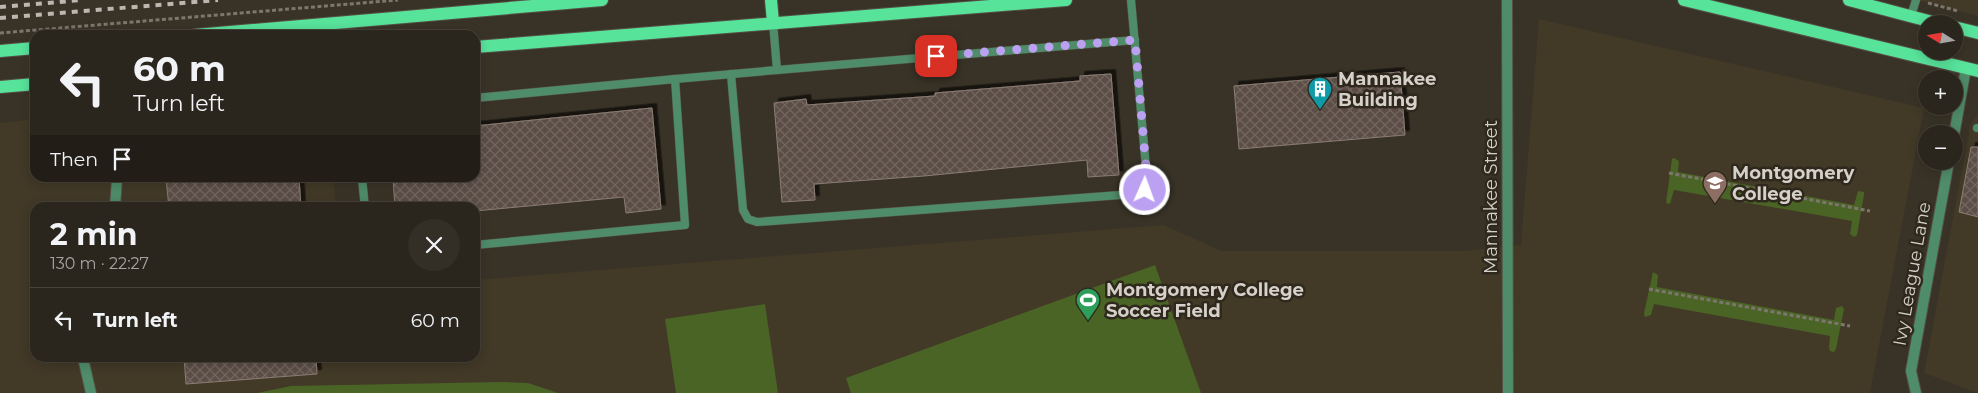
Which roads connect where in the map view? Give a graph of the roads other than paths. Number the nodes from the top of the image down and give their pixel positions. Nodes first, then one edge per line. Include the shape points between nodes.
1 (602, 0) edge
2 (771, 0) edge
3 (1066, 0) edge
4 (1131, 0) edge
5 (1507, 0) edge
6 (1684, 0) edge
7 (1849, 0) edge
8 (1916, 0) edge
9 (1911, 16) junction
10 (1918, 18) edge
11 (773, 22) junction
12 (1963, 29) edge
13 (253, 30) edge
14 (1978, 33) edge
15 (1135, 40) junction
16 (480, 47) edge
17 (30, 48) edge
18 (0, 51) edge
19 (777, 70) junction
20 (1972, 70) edge
21 (731, 74) junction
22 (675, 80) junction
23 (30, 84) edge
24 (0, 87) edge
25 (480, 98) edge
26 (1957, 125) edge
27 (1947, 170) edge
28 (117, 182) edge
29 (362, 182) edge
30 (115, 202) edge
31 (364, 202) edge
32 (480, 245) edge
33 (84, 362) edge
34 (91, 393) edge
35 (1508, 393) edge
36 (1916, 393) edge

1 - 13 main road
2 - 11 main road
3 - 11 main road
4 - 15 lane
5 - 35 street, Mannakee Street
6 - 20 main road
7 - 9 main road
8 - 9 lane
9 - 10 main road
11 - 16 main road
11 - 19 lane
12 - 14 main road
15 - 19 lane
15 - 21 lane via 1147,179 1145,190 1134,194 757,222 748,219 743,210
17 - 18 main road
19 - 21 lane
20 - 26 street
21 - 22 lane
22 - 25 lane
22 - 32 lane via 685,225
23 - 24 main road
27 - 36 street, Ivy League Lane via 1911,370
28 - 30 street
29 - 31 lane
33 - 34 street

